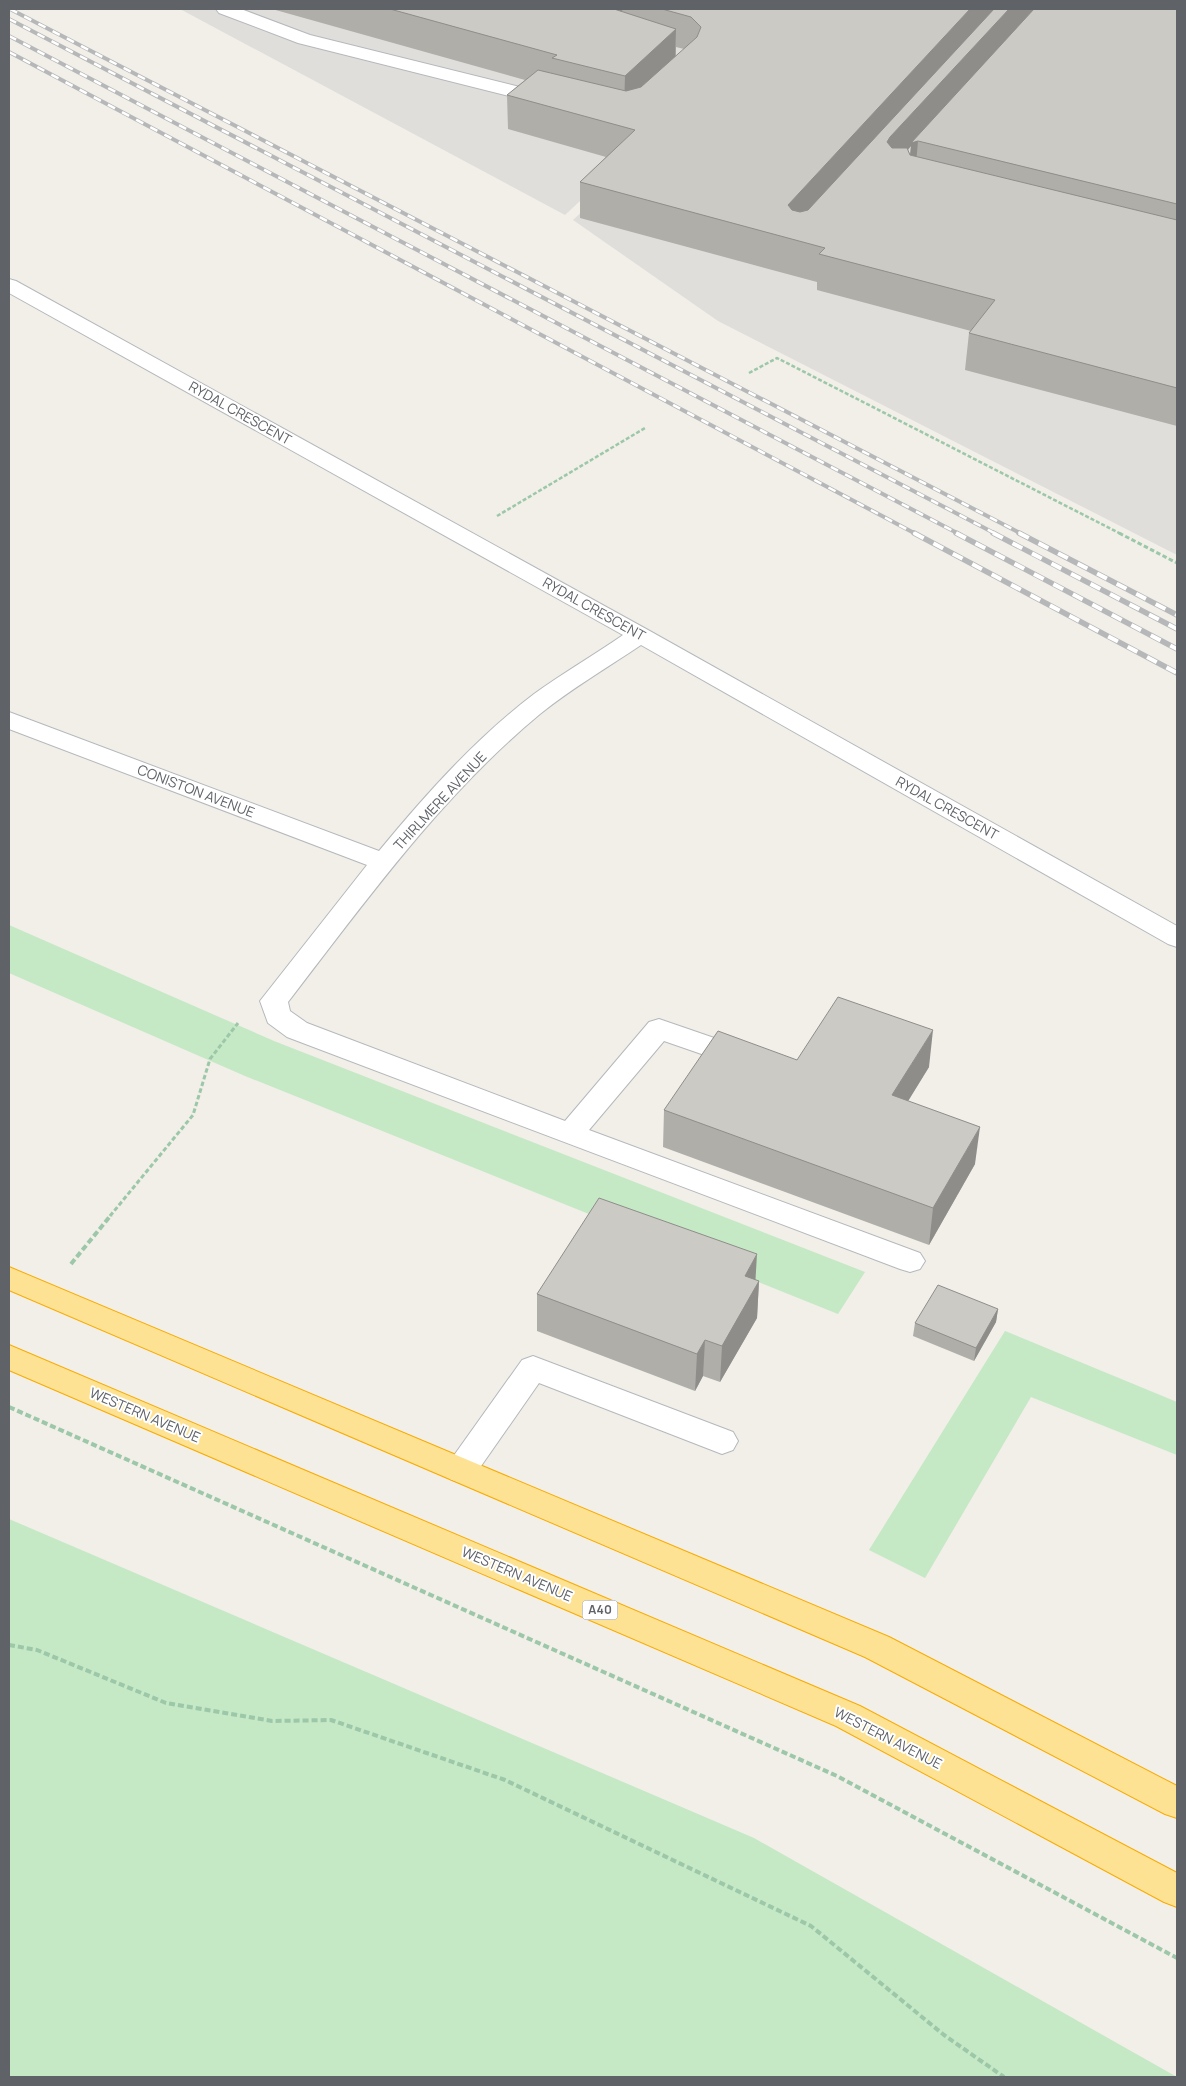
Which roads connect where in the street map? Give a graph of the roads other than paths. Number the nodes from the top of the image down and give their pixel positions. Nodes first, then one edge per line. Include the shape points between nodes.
1 (225, 9) edge
2 (562, 103) edge
3 (9, 284) edge
4 (640, 635) junction
5 (9, 720) edge
6 (383, 862) junction
7 (1177, 938) edge
8 (754, 1063) edge
9 (570, 1134) junction
10 (910, 1261) dead end
11 (9, 1278) edge
12 (9, 1357) edge
13 (722, 1442) dead end
14 (461, 1470) junction
15 (1177, 1803) edge
16 (1177, 1891) edge

1 - 2 street via 304,39
3 - 4 street, RYDAL CRESCENT
4 - 6 street, THIRLMERE AVENUE via 531,709 475,761
4 - 7 street, RYDAL CRESCENT
5 - 6 street, CONISTON AVENUE
6 - 9 street, THIRLMERE AVENUE via 274,1001 278,1016 297,1030
8 - 9 street via 659,1029
9 - 10 street
11 - 14 highway
12 - 16 highway, WESTERN AVENUE / A40 via 848,1716
13 - 14 street via 533,1368
14 - 15 highway via 877,1647

